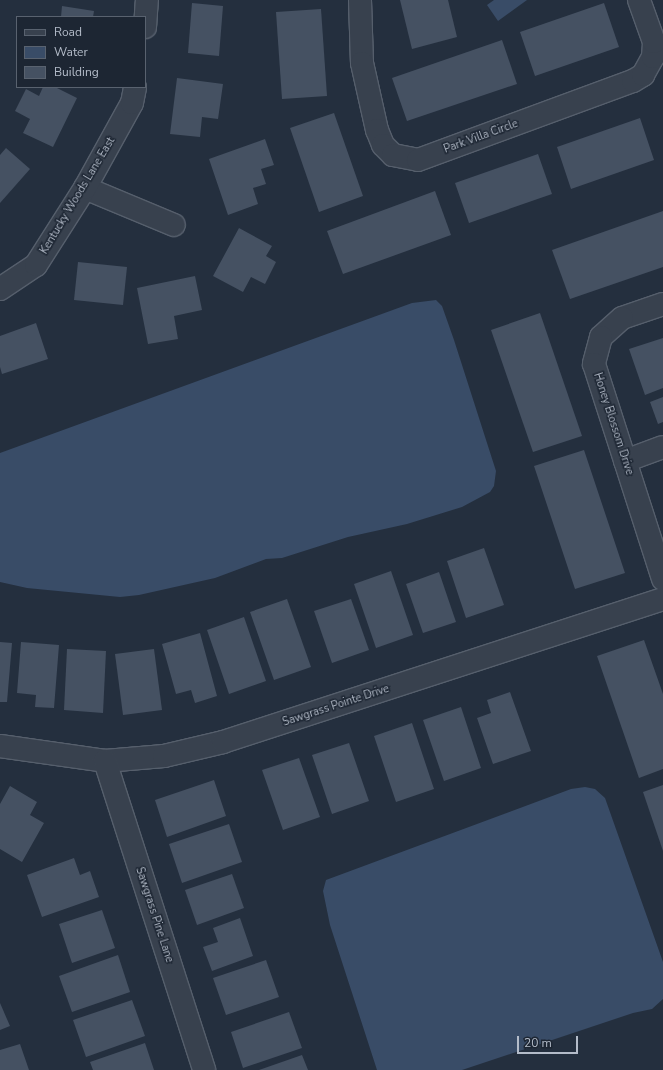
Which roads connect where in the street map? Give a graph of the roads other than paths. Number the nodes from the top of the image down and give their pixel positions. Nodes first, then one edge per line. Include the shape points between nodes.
1 (147, 0) edge
2 (360, 0) edge
3 (638, 0) edge
4 (146, 16) edge
5 (135, 88) edge
6 (85, 188) junction
7 (174, 225) dead end
8 (0, 289) edge
9 (663, 304) edge
10 (663, 447) edge
11 (625, 461) junction
12 (663, 579) edge
13 (663, 599) edge
14 (0, 746) edge
15 (105, 760) junction
16 (204, 1070) edge

1 - 4 street
2 - 3 street, Park Villa Circle via 362,64 377,130 383,145 393,155 418,160 633,81 643,75 653,57 654,42
5 - 6 street, Kentucky Woods Lane East via 132,103
6 - 7 street
6 - 8 street, Kentucky Woods Lane East via 36,265
9 - 11 street, Honey Blossom Drive via 622,318 601,337 594,364
10 - 11 street
11 - 12 street, Honey Blossom Drive
13 - 15 street, Sawgrass Pointe Drive via 223,742 164,756
14 - 15 street, Sawgrass Pointe Drive
15 - 16 street, Sawgrass Pine Lane

